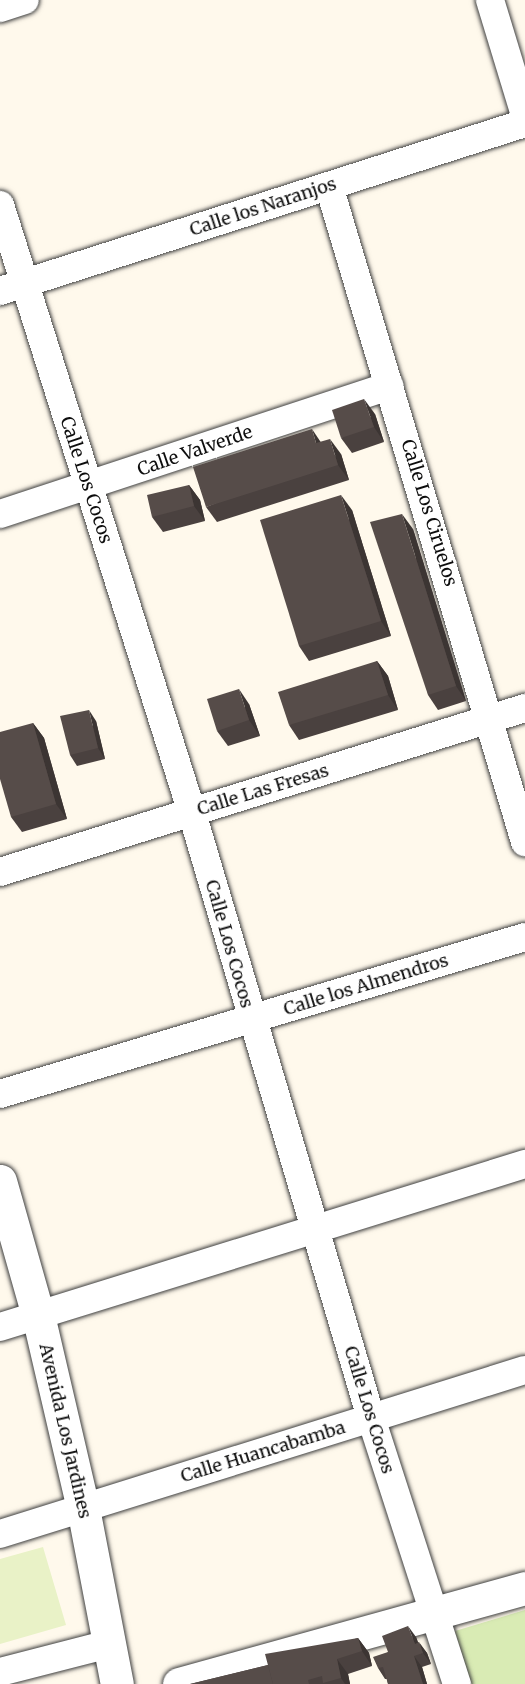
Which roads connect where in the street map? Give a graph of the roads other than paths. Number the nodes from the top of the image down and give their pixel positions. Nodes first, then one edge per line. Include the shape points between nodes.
1 (25, 0) edge
2 (490, 0) edge
3 (0, 8) edge
4 (521, 85) edge
5 (525, 115) edge
6 (525, 123) edge
7 (329, 186) junction
8 (0, 205) edge
9 (12, 287) edge
10 (390, 386) junction
11 (88, 487) junction
12 (0, 514) edge
13 (525, 708) edge
14 (491, 718) junction
15 (192, 813) junction
16 (525, 842) edge
17 (0, 872) edge
18 (525, 937) edge
19 (251, 1020) junction
20 (0, 1094) edge
21 (525, 1164) edge
22 (0, 1182) edge
23 (315, 1232) junction
24 (38, 1315) junction
25 (0, 1327) edge
26 (525, 1370) edge
27 (371, 1418) junction
28 (83, 1508) junction
29 (0, 1534) edge
30 (525, 1588) edge
31 (435, 1614) junction
32 (109, 1644) junction
33 (0, 1672) edge
34 (117, 1684) edge
35 (179, 1684) edge
36 (457, 1684) edge

1 - 3 street
2 - 4 street
4 - 5 street
6 - 7 street, Calle los Naranjos
7 - 9 street, Calle los Naranjos
7 - 10 street, Calle Los Ciruelos
8 - 9 street, Calle Los Cocos
9 - 11 street, Calle Los Cocos
10 - 11 street, Calle Valverde
10 - 14 street, Calle Los Ciruelos
11 - 12 street, Calle Valverde
11 - 15 street, Calle Los Cocos
13 - 14 street, Calle Las Fresas
14 - 15 street, Calle Las Fresas
14 - 16 street, Calle Los Ciruelos
15 - 17 street, Calle Las Fresas
15 - 19 street, Calle Los Cocos
18 - 19 street, Calle los Almendros
19 - 20 street, Calle los Almendros
19 - 23 street, Calle Los Cocos
21 - 23 street
22 - 24 street, Avenida Los Jardines
23 - 24 street
23 - 27 street, Calle Los Cocos
24 - 25 street
24 - 28 street, Avenida Los Jardines
26 - 27 street, Calle Huancabamba
27 - 28 street, Calle Huancabamba
27 - 31 street, Calle Los Cocos
28 - 29 street, Calle Huancabamba
28 - 32 street, Avenida Los Jardines
30 - 31 street
31 - 35 street
31 - 36 street, Calle Los Cocos
32 - 33 street
32 - 34 street, Avenida Los Jardines

